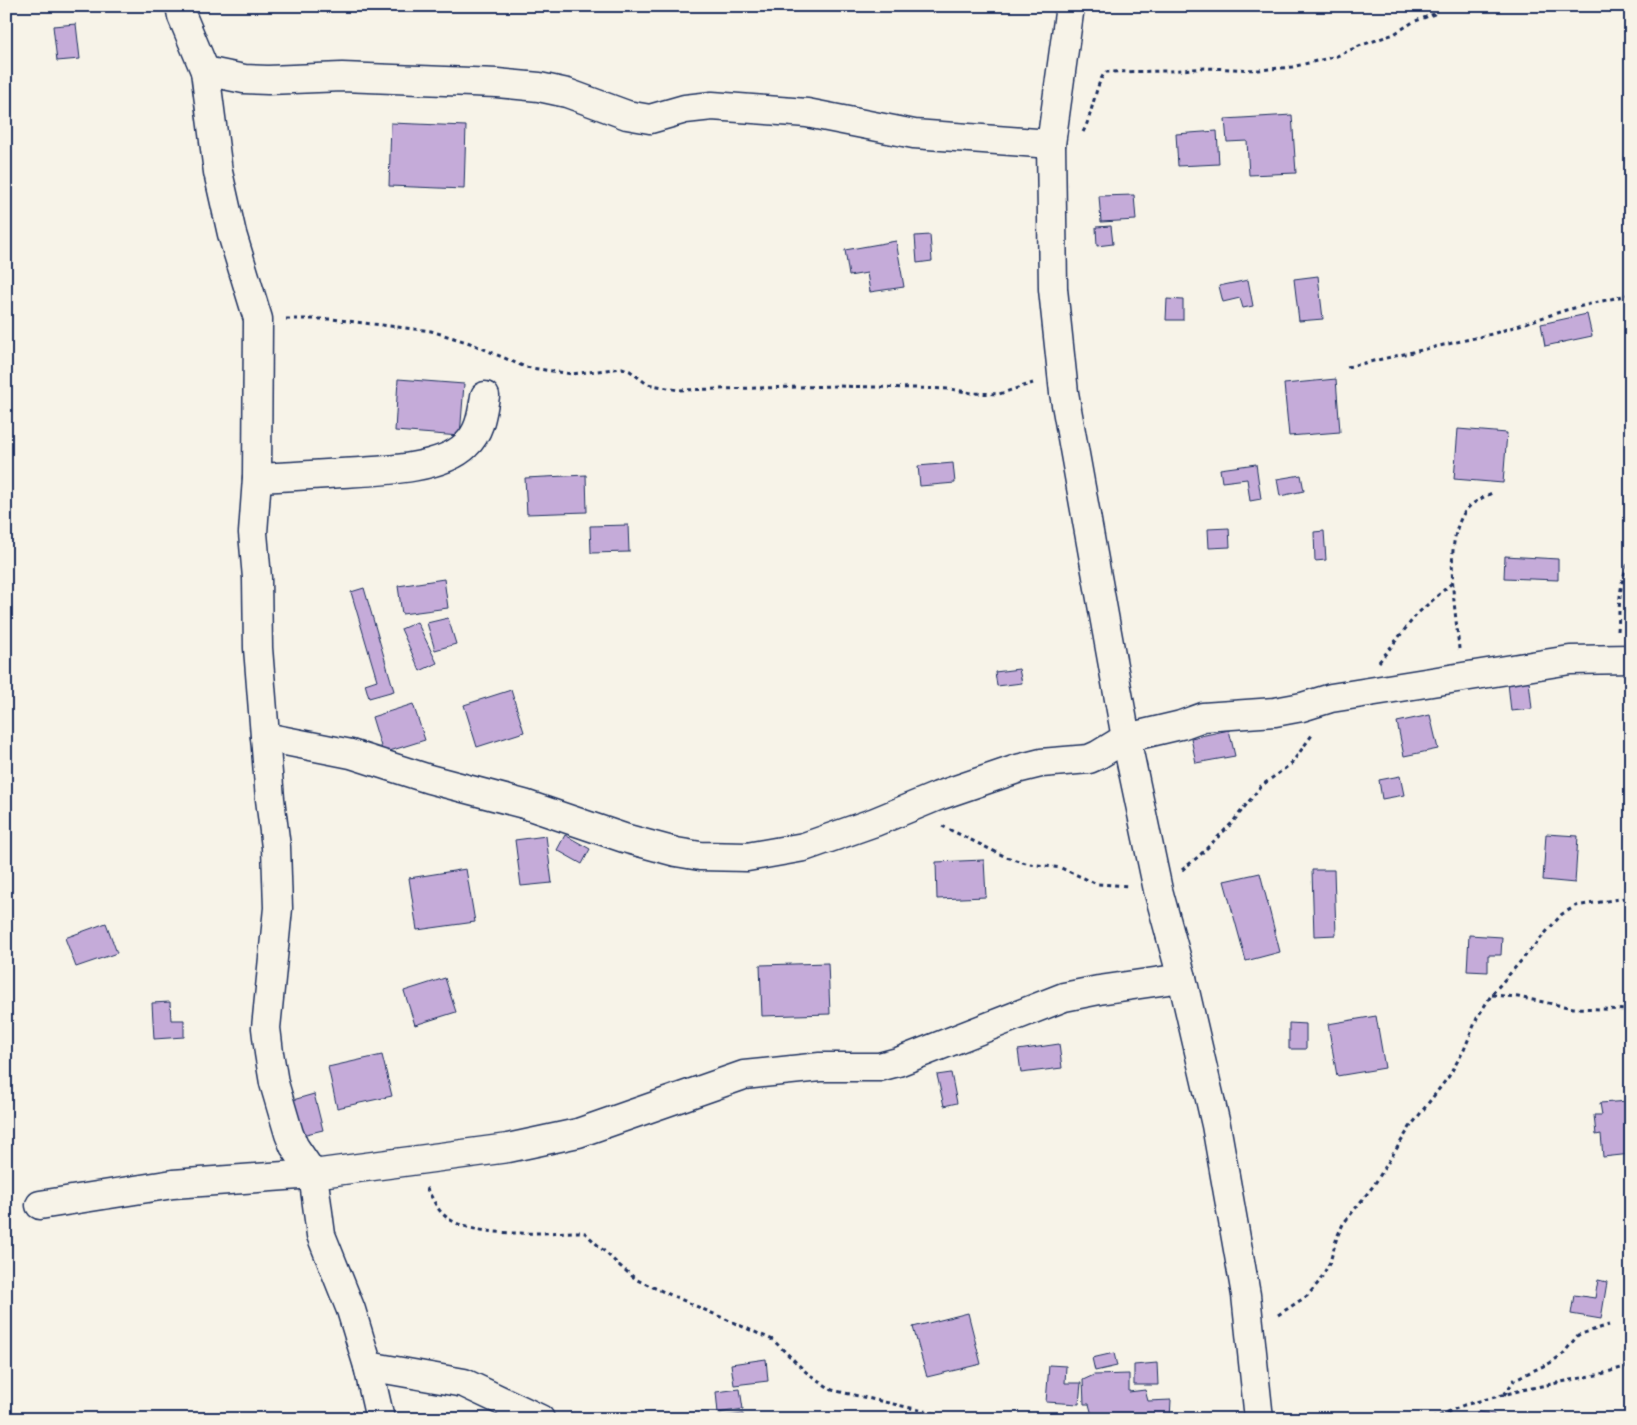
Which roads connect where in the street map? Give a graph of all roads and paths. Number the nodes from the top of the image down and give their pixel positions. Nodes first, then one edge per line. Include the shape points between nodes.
1 (180, 6) edge
2 (1070, 6) edge
3 (1440, 6) edge
4 (206, 71) junction
5 (1082, 134) dead end
6 (1051, 144) junction
7 (1631, 294) edge
8 (258, 319) junction
9 (1347, 367) dead end
10 (1062, 371) junction
11 (485, 396) dead end
12 (257, 478) junction
13 (1492, 493) dead end
14 (1631, 556) edge
15 (1453, 582) junction
16 (1622, 659) edge
17 (1461, 677) junction
18 (1357, 694) junction
19 (1331, 698) junction
20 (265, 737) junction
21 (1126, 738) junction
22 (902, 811) junction
23 (1158, 890) junction
24 (1631, 897) edge
25 (1182, 978) junction
26 (1492, 994) junction
27 (1631, 1010) edge
28 (407, 1161) junction
29 (313, 1174) junction
30 (40, 1205) dead end
31 (1608, 1325) dead end
32 (1250, 1334) junction
33 (1631, 1365) edge
34 (368, 1366) junction
35 (1503, 1395) junction
36 (380, 1419) edge
37 (540, 1419) edge
38 (959, 1419) edge
39 (1259, 1419) edge
40 (1432, 1419) edge

1 - 4 street
2 - 6 street
3 - 5 path via 1434,14 1398,32 1337,56 1292,67 1106,72
4 - 6 street via 268,80 342,77 497,83 566,93 626,115 650,119 685,109 712,106 807,113 914,134
4 - 8 street via 218,172 232,234
6 - 10 street via 1053,290
7 - 9 path via 1566,310 1492,334
8 - 10 path via 331,319 402,326 470,343 525,367 572,374 622,368 647,384 678,390 837,386 951,389 999,394
8 - 12 street
10 - 21 street
11 - 12 street via 482,418 471,440 460,451 433,462 401,469
12 - 20 street via 253,533
13 - 15 path via 1464,511 1453,538
14 - 16 path via 1621,580 1619,596 1618,635
15 - 17 path
15 - 18 path via 1418,614
16 - 17 street via 1570,660
17 - 18 street
18 - 19 street
19 - 21 street via 1274,712 1203,717
19 - 23 path via 1309,741 1291,764 1261,786 1232,823
20 - 22 street via 351,754 524,804 624,838 700,856 747,857 796,849
20 - 29 street via 276,847 278,908 266,1028 274,1083 289,1134
21 - 22 street via 1088,759 1041,763 1017,769
21 - 23 street
22 - 23 path via 1006,857 1062,868 1097,884
23 - 25 street
24 - 26 path via 1568,909
25 - 28 street via 1064,997 879,1067 820,1067 744,1075 578,1133 508,1148
25 - 32 street via 1216,1125
26 - 27 path via 1573,1008
26 - 32 path via 1449,1076 1410,1127 1374,1185 1336,1237 1330,1262 1319,1282 1307,1296
28 - 29 street
28 - 38 path via 442,1214 458,1223 494,1232 582,1232 637,1280 773,1340 806,1372 832,1390
29 - 30 street via 173,1184
29 - 34 street via 321,1236 351,1310
31 - 35 path via 1578,1335 1563,1354 1516,1379
32 - 39 street
33 - 35 path
34 - 36 street
34 - 37 street via 464,1383
35 - 40 path via 1464,1405

